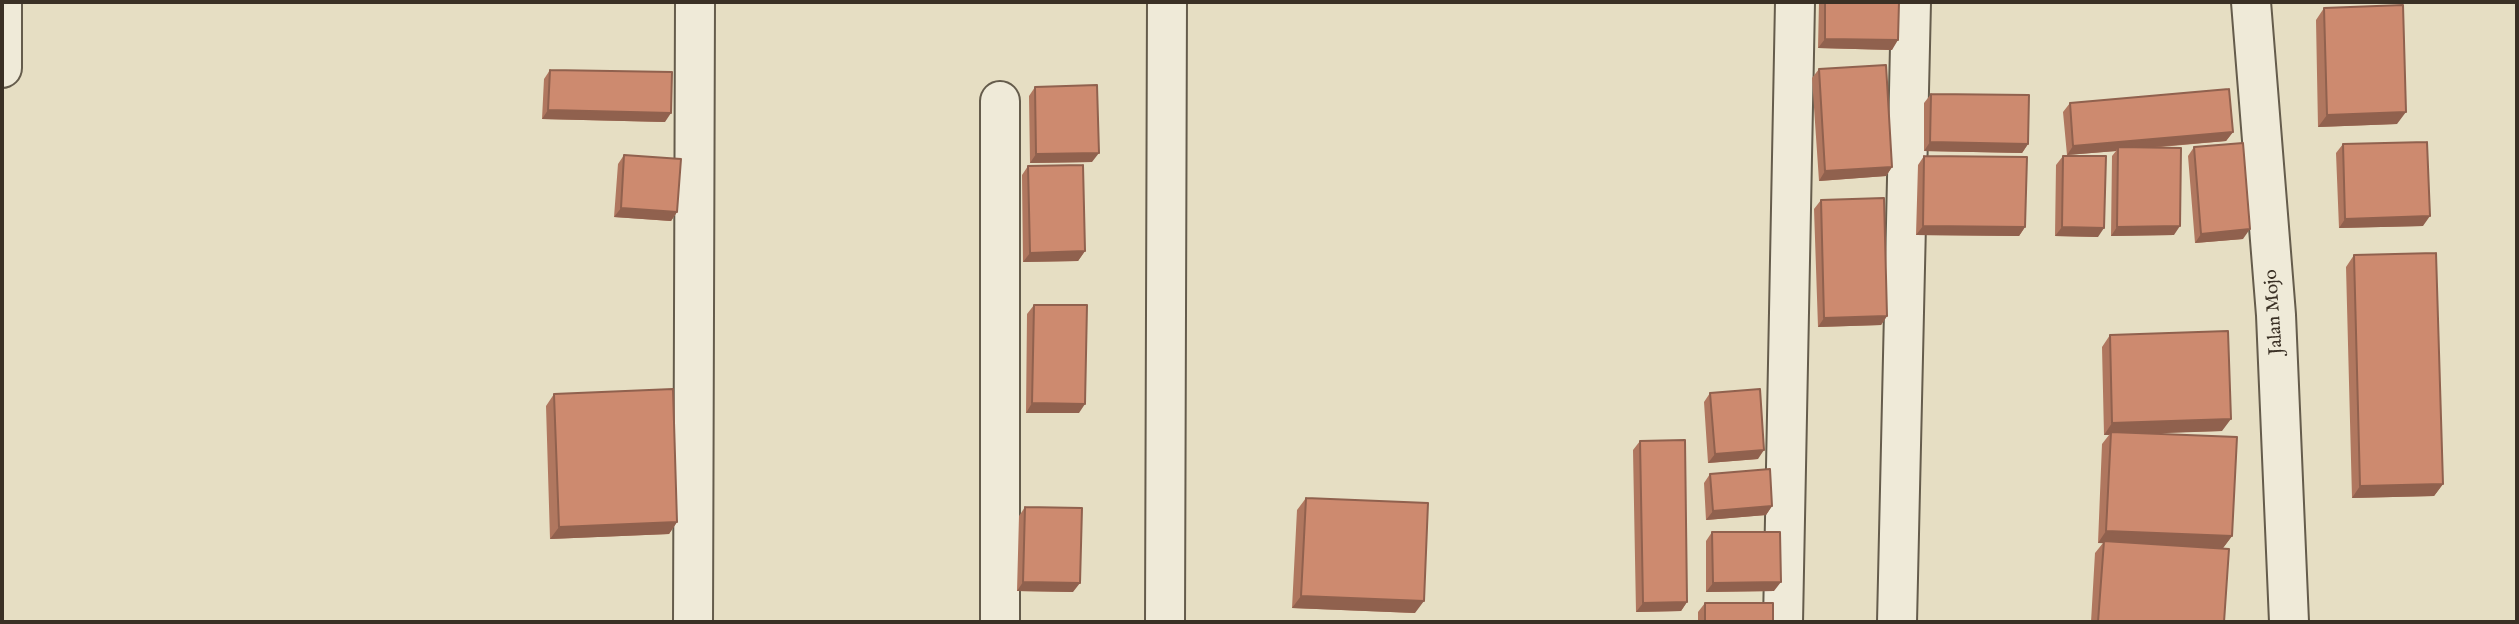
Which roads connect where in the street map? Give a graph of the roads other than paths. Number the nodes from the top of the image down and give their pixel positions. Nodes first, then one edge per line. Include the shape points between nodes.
1 (2, 2) edge
2 (695, 2) edge
3 (1167, 2) edge
4 (1795, 2) edge
5 (1911, 2) edge
6 (2251, 2) edge
7 (2, 68) edge
8 (1000, 101) dead end
9 (693, 622) edge
10 (1000, 622) edge
11 (1165, 622) edge
12 (1783, 622) edge
13 (1896, 622) edge
14 (2289, 622) edge

1 - 7 street
2 - 9 street
3 - 11 street
4 - 12 street
5 - 13 street
6 - 14 street, Jalan Mojo via 2277,314
8 - 10 street

